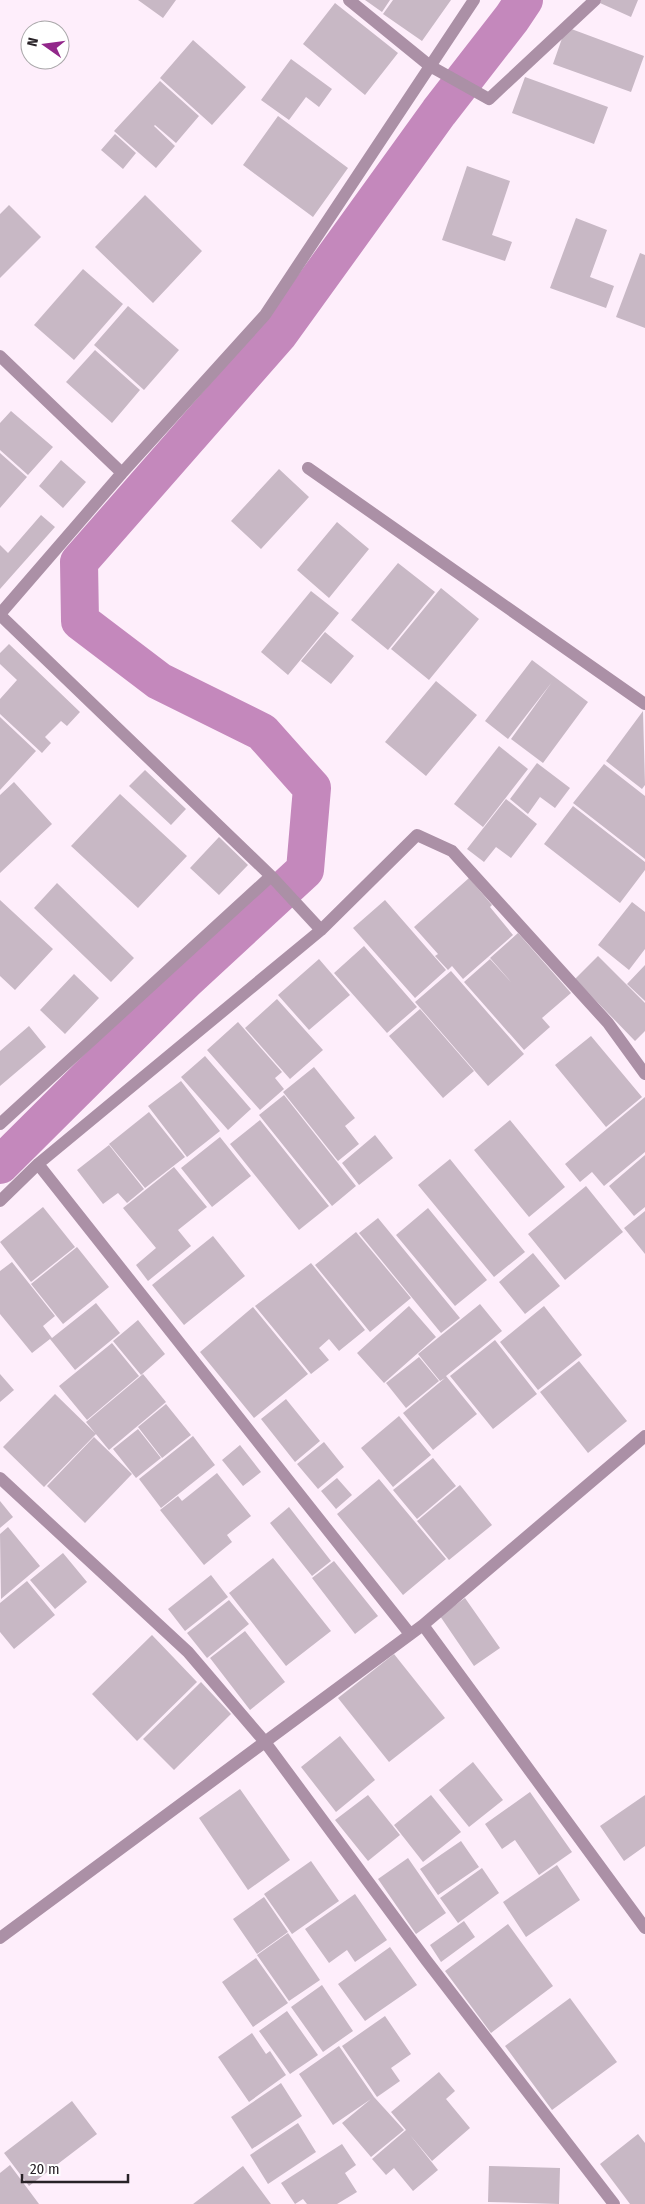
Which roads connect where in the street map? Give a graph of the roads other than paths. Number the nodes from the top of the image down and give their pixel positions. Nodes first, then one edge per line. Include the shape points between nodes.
1 (349, 0) edge
2 (474, 0) edge
3 (594, 0) edge
4 (430, 66) junction
5 (0, 356) edge
6 (308, 468) dead end
7 (122, 473) junction
8 (0, 614) edge
9 (645, 704) edge
10 (271, 876) junction
11 (321, 930) junction
12 (645, 1074) edge
13 (0, 1124) edge
14 (38, 1164) junction
15 (0, 1201) edge
16 (645, 1436) edge
17 (0, 1478) edge
18 (423, 1625) junction
19 (410, 1634) junction
20 (265, 1742) junction
21 (645, 1928) edge
22 (0, 1938) edge
23 (614, 2204) edge

1 - 4 street
2 - 4 street
3 - 4 street via 489,99
4 - 7 street via 265,315
5 - 7 street
6 - 9 street
7 - 8 street
8 - 10 street
10 - 11 street
10 - 13 street
11 - 12 street via 417,834 452,851 608,1023
11 - 14 street
14 - 15 street
14 - 19 street
16 - 18 street
17 - 20 street via 188,1652
18 - 19 street
18 - 21 street
19 - 20 street
20 - 22 street
20 - 23 street via 426,1960

